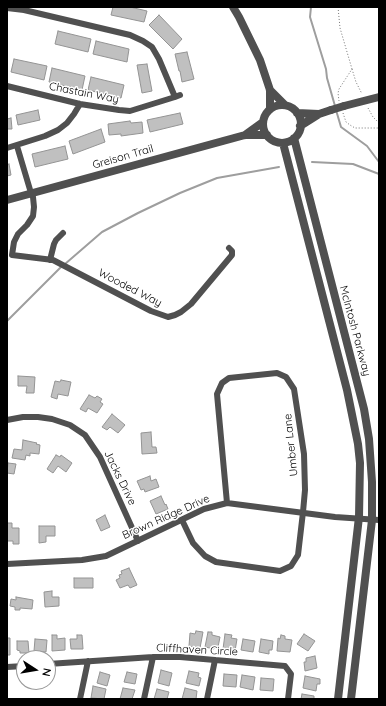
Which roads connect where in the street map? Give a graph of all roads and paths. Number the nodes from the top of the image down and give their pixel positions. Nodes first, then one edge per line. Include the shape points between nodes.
1 (233, 7) edge
2 (338, 7) edge
3 (7, 8) edge
4 (7, 86) edge
5 (270, 90) junction
6 (379, 97) edge
7 (80, 104) junction
8 (285, 106) junction
9 (342, 106) junction
10 (270, 109) junction
11 (297, 113) junction
12 (319, 114) junction
13 (263, 122) junction
14 (300, 126) junction
15 (379, 128) edge
16 (245, 134) junction
17 (267, 135) junction
18 (294, 138) junction
19 (283, 142) junction
20 (17, 146) junction
21 (7, 148) edge
22 (31, 193) junction
23 (7, 200) edge
24 (63, 233) dead end
25 (229, 248) dead end
26 (9, 255) edge
27 (50, 260) junction
28 (7, 420) edge
29 (227, 503) junction
30 (303, 512) junction
31 (359, 519) junction
32 (182, 520) junction
33 (375, 520) edge
34 (138, 541) junction
35 (7, 564) edge
36 (153, 657) junction
37 (215, 660) junction
38 (88, 661) junction
39 (56, 663) edge
40 (80, 699) edge
41 (144, 699) edge
42 (207, 699) edge
43 (288, 699) edge
44 (338, 699) edge
45 (351, 699) edge

1 - 5 street via 260,60
2 - 9 path via 340,28 352,69 339,89
3 - 7 street, Chastain Way via 130,35 143,41 152,47 178,96 130,111
4 - 7 street, Chastain Way
5 - 8 street
5 - 10 street
6 - 9 street
7 - 20 street via 58,130
8 - 10 street
8 - 11 street
9 - 12 street, bridge
9 - 15 path via 346,122 355,128
10 - 13 street
11 - 12 street
11 - 14 street
12 - 14 street
13 - 16 street, Greison Trail
13 - 17 street
14 - 18 street
16 - 17 street, Greison Trail
16 - 22 street, Greison Trail
17 - 19 street via 271,140
18 - 19 street
18 - 33 street, McIntosh Parkway via 364,409 369,439
19 - 31 street, McIntosh Parkway via 347,390 358,444
20 - 21 street
20 - 22 street, Wooded Way
22 - 23 street, Greison Trail
22 - 26 street, Wooded Way via 34,201 33,216 18,234
24 - 27 street via 54,244
25 - 27 street, Wooded Way via 232,255 191,304 181,312 168,316 151,311
26 - 27 street, Wooded Way
28 - 34 street, Jacks Drive via 23,417 52,419 70,425 85,435 100,457
29 - 30 street, Brown Ridge Drive
29 - 30 street, Umber Lane via 217,394 229,378 277,373 286,377 294,389 304,454
29 - 32 street, Brown Ridge Drive via 204,509
30 - 31 street, Brown Ridge Drive
30 - 32 street, Umber Lane via 298,554 292,566 280,571 216,562 205,556 193,543
31 - 33 street, Brown Ridge Drive
31 - 44 street, McIntosh Parkway
32 - 34 street, Brown Ridge Drive
33 - 45 street, McIntosh Parkway
34 - 35 street, Brown Ridge Drive via 106,556 82,560
36 - 37 street, Cliffhaven Circle
36 - 38 street, Cliffhaven Circle
36 - 41 street
37 - 42 street
37 - 43 street, Cliffhaven Circle via 285,666 291,674
38 - 39 street, Cliffhaven Circle
38 - 40 street

